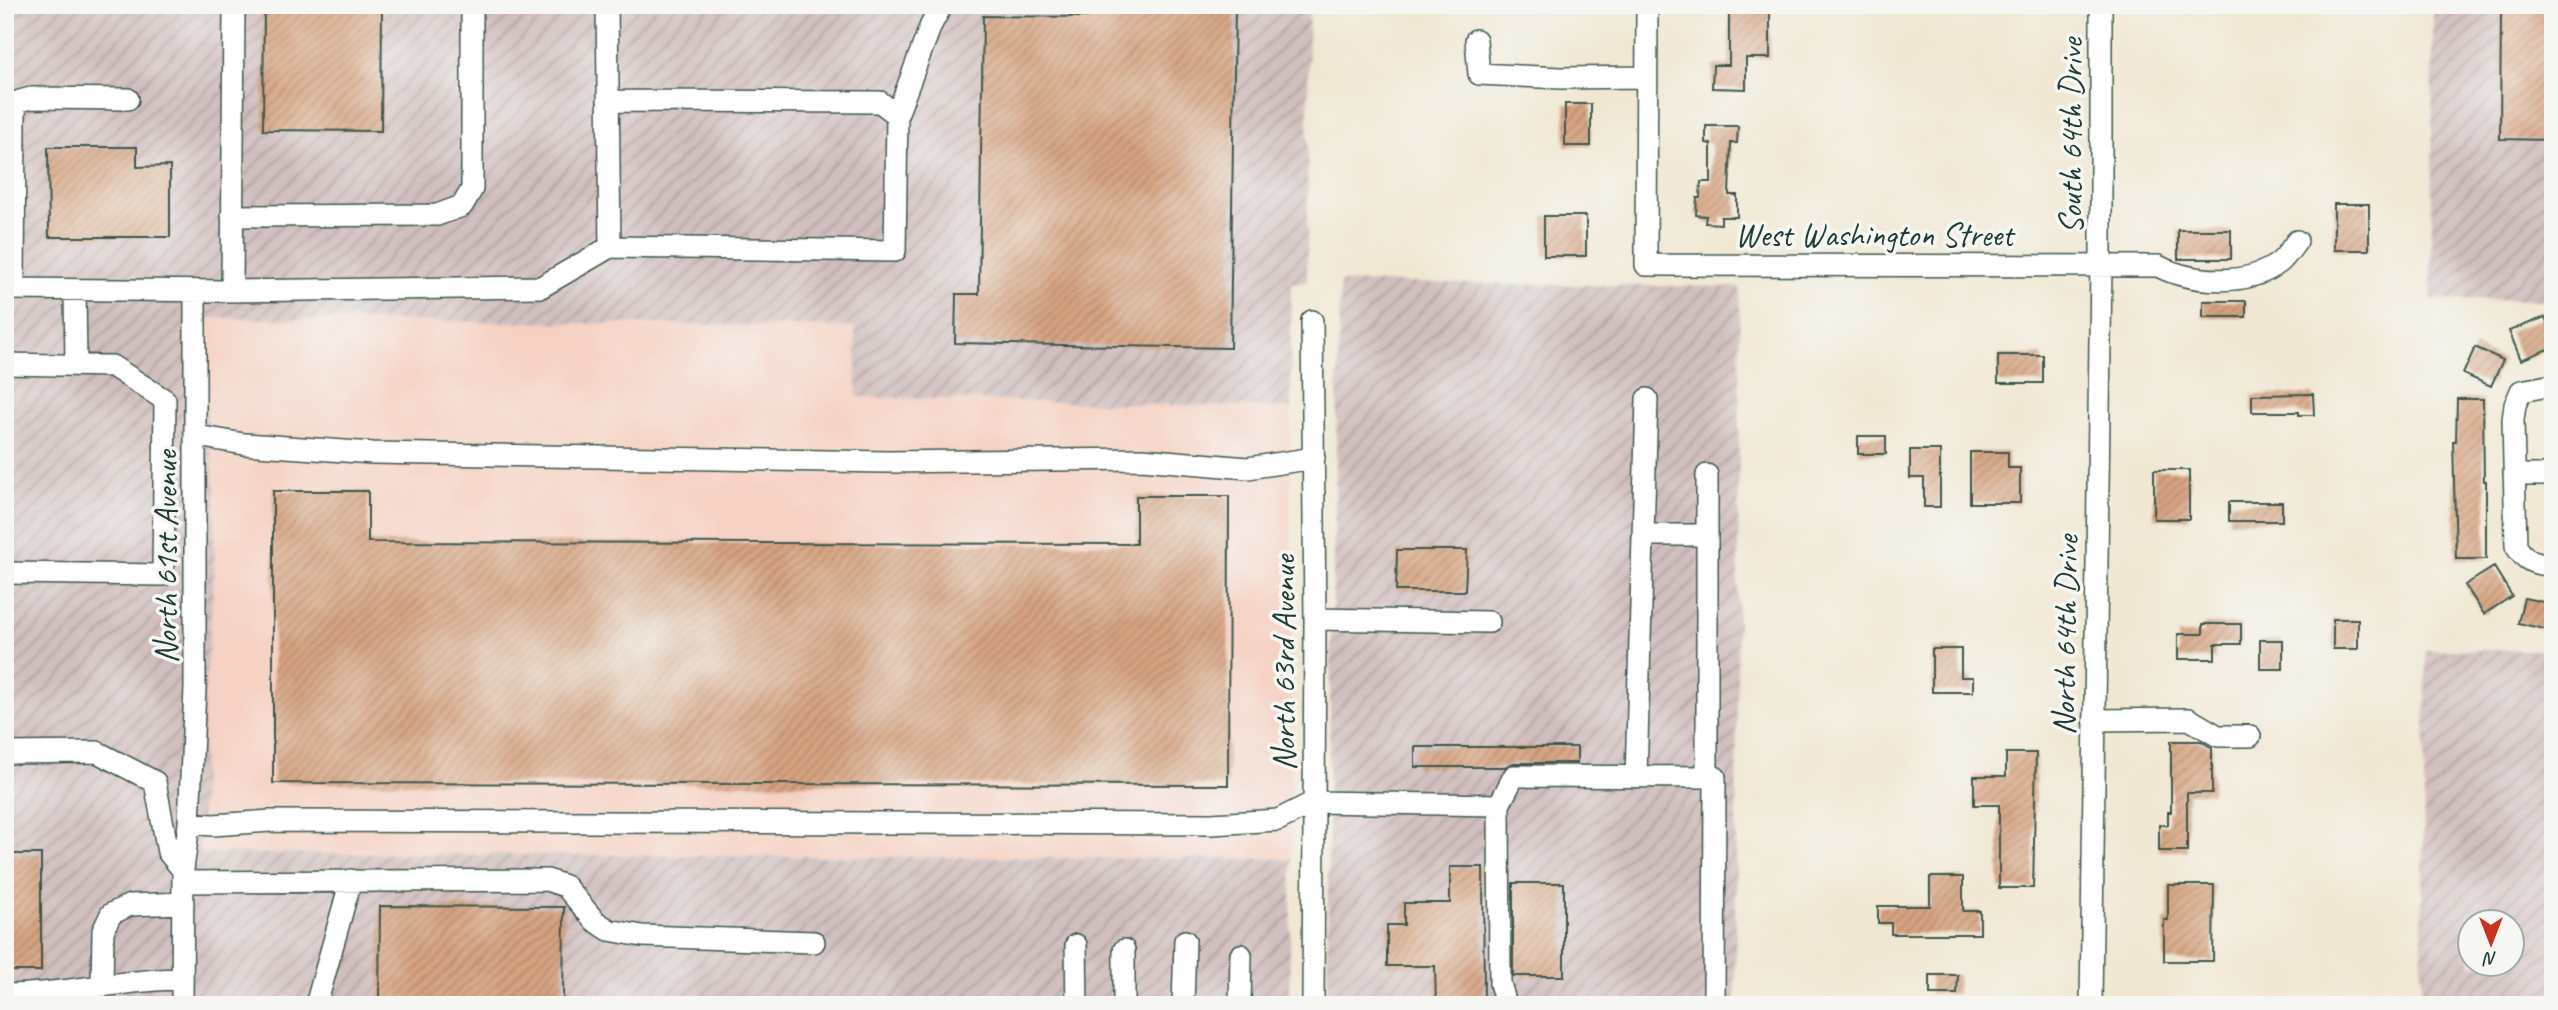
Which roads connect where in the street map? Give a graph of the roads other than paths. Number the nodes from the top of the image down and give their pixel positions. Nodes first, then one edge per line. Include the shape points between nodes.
1 (234, 5) edge
2 (472, 5) edge
3 (607, 5) edge
4 (942, 5) edge
5 (1647, 5) edge
6 (2101, 5) edge
7 (1476, 40) dead end
8 (1646, 77) junction
9 (128, 99) dead end
10 (608, 101) junction
11 (897, 116) junction
12 (232, 216) junction
13 (2297, 241) dead end
14 (610, 247) junction
15 (2101, 266) junction
16 (9, 289) edge
17 (75, 290) junction
18 (195, 291) junction
19 (232, 291) junction
20 (1312, 321) dead end
21 (5, 364) edge
22 (76, 365) junction
23 (2553, 385) edge
24 (1647, 399) dead end
25 (197, 436) junction
26 (1314, 457) junction
27 (1707, 475) dead end
28 (2514, 475) junction
29 (2553, 475) edge
30 (1643, 535) junction
31 (1707, 535) junction
32 (2553, 565) edge
33 (5, 573) edge
34 (1315, 619) junction
35 (1489, 622) dead end
36 (2094, 720) junction
37 (2250, 736) dead end
38 (5, 753) edge
39 (1636, 776) junction
40 (1707, 776) junction
41 (1314, 802) junction
42 (1499, 805) junction
43 (189, 823) junction
44 (351, 880) junction
45 (183, 885) junction
46 (1185, 941) dead end
47 (814, 942) dead end
48 (1076, 945) dead end
49 (1124, 950) dead end
50 (1241, 955) dead end
51 (182, 979) junction
52 (102, 986) junction
53 (5, 995) edge
54 (182, 1005) edge
55 (316, 1005) edge
56 (1077, 1005) edge
57 (1124, 1005) edge
58 (1183, 1005) edge
59 (1240, 1005) edge
60 (1313, 1005) edge
61 (1506, 1005) edge
62 (1714, 1005) edge
63 (2091, 1005) edge

1 - 12 street
2 - 12 street via 472,189 462,206 437,215
3 - 10 street
4 - 11 street
5 - 8 street
6 - 15 street, South 64th Drive
7 - 8 street via 1479,74
8 - 15 street, West Washington Street via 1646,265
9 - 16 street via 20,101 15,110
10 - 11 street via 880,102
10 - 14 street
11 - 14 street via 895,251
12 - 19 street
13 - 15 street, West Washington Street via 2279,262 2250,276 2208,280 2186,278 2158,266
14 - 19 street via 541,287
15 - 36 street, North 64th Drive
16 - 17 street
17 - 18 street
17 - 22 street
18 - 19 street
18 - 25 street, North 61st Avenue
20 - 26 street, North 63rd Avenue
21 - 22 street
22 - 33 street via 112,366 165,400 163,575
23 - 28 street via 2521,391 2513,420
24 - 30 street
25 - 26 street via 373,453 888,461 1142,459 1248,468
25 - 43 street, North 61st Avenue
26 - 34 street, North 63rd Avenue
27 - 31 street
28 - 29 street
28 - 32 street via 2516,546 2523,557
30 - 31 street
30 - 39 street
31 - 40 street
34 - 35 street
34 - 41 street, North 63rd Avenue
36 - 37 street via 2189,719 2218,736
36 - 63 street, North 64th Drive
38 - 45 street via 97,752 155,782 168,852
39 - 40 street
39 - 42 street via 1514,776
40 - 62 street via 1715,776
41 - 42 street
41 - 43 street via 1278,820 1212,824
41 - 60 street, North 63rd Avenue
42 - 61 street via 1500,983
43 - 45 street, North 61st Avenue
44 - 45 street
44 - 47 street via 547,880 565,886 595,921 609,930 642,936
44 - 55 street
45 - 51 street
45 - 52 street via 111,914 103,931
46 - 58 street
48 - 56 street
49 - 57 street
50 - 59 street
51 - 52 street
51 - 54 street
52 - 53 street via 43,995

